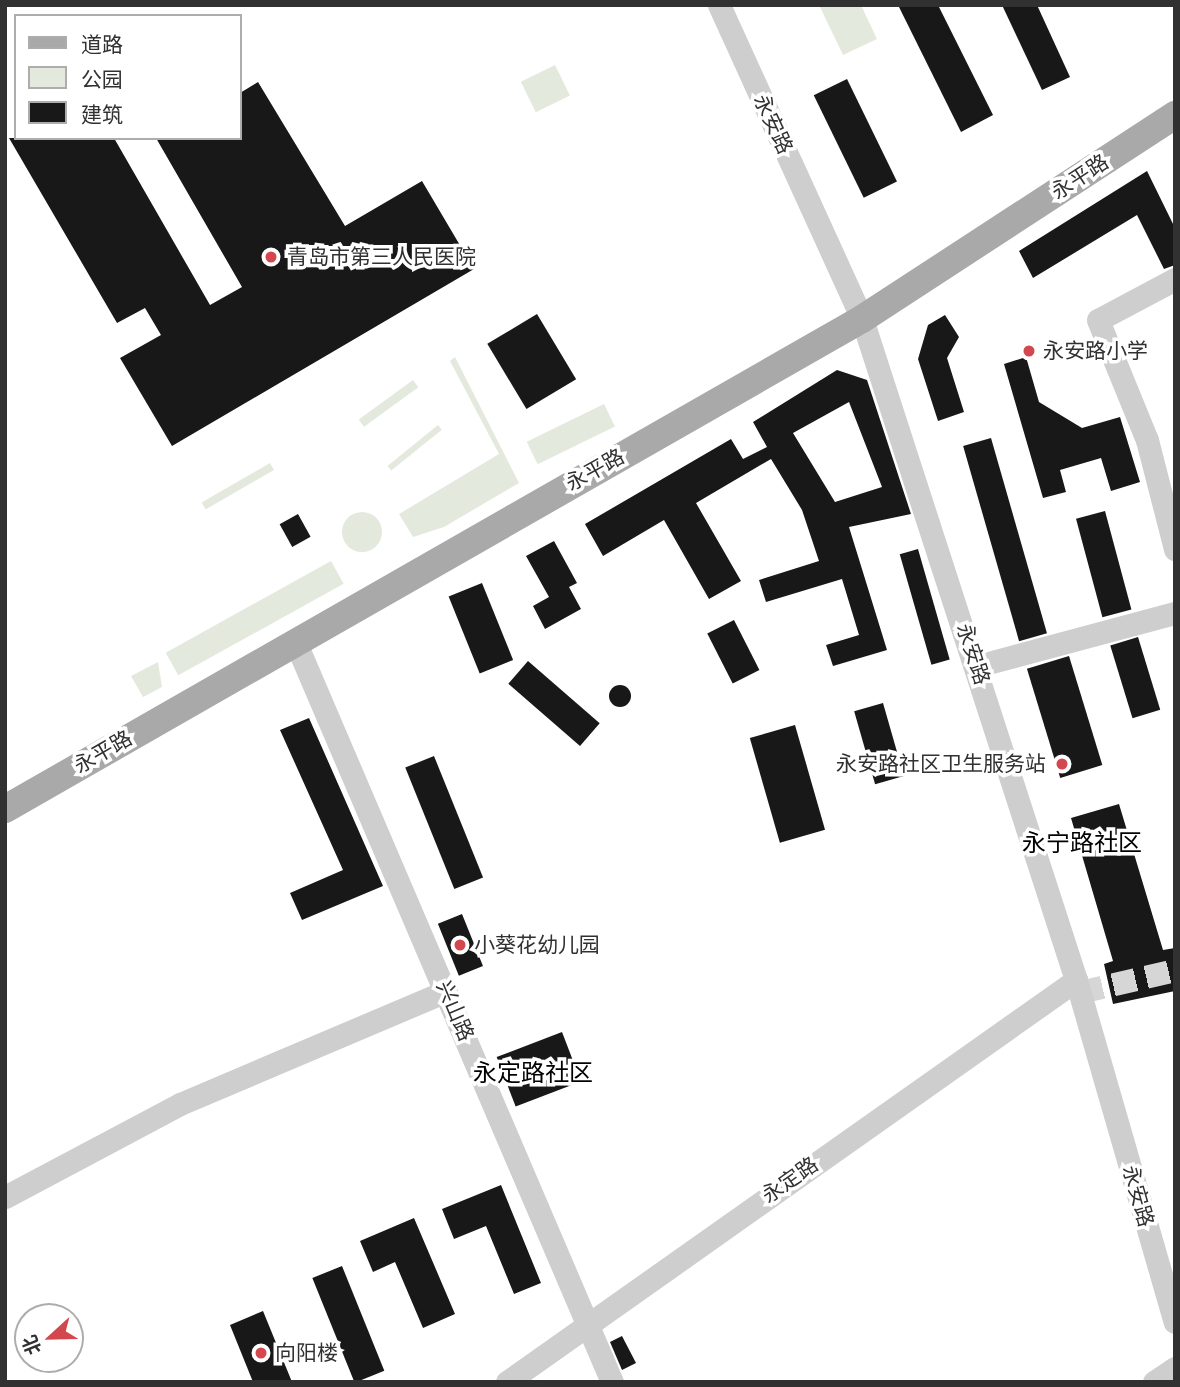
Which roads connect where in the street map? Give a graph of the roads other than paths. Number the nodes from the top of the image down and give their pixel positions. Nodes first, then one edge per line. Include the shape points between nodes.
1 (719, 5) edge
2 (1175, 115) edge
3 (1175, 279) edge
4 (862, 319) junction
5 (1175, 549) edge
6 (1175, 613) edge
7 (295, 641) junction
8 (977, 666) junction
9 (5, 809) edge
10 (1076, 980) junction
11 (446, 991) junction
12 (5, 1198) edge
13 (588, 1321) junction
14 (1175, 1322) edge
15 (1175, 1368) edge
16 (507, 1382) edge
17 (612, 1382) edge
18 (1154, 1382) edge

1 - 4 street, 永安路
2 - 4 main road, 永平路
3 - 5 street via 1098,320 1147,440
4 - 7 main road, 永平路
4 - 8 street, 永安路
6 - 8 street
7 - 9 main road, 永平路
7 - 11 street, 兴山路
8 - 10 street, 永安路
10 - 13 street, 永定路
10 - 14 street, 永安路
11 - 12 street via 180,1104
11 - 13 street, 兴山路
13 - 16 street, 永定路
13 - 17 street, 兴山路
15 - 18 street

